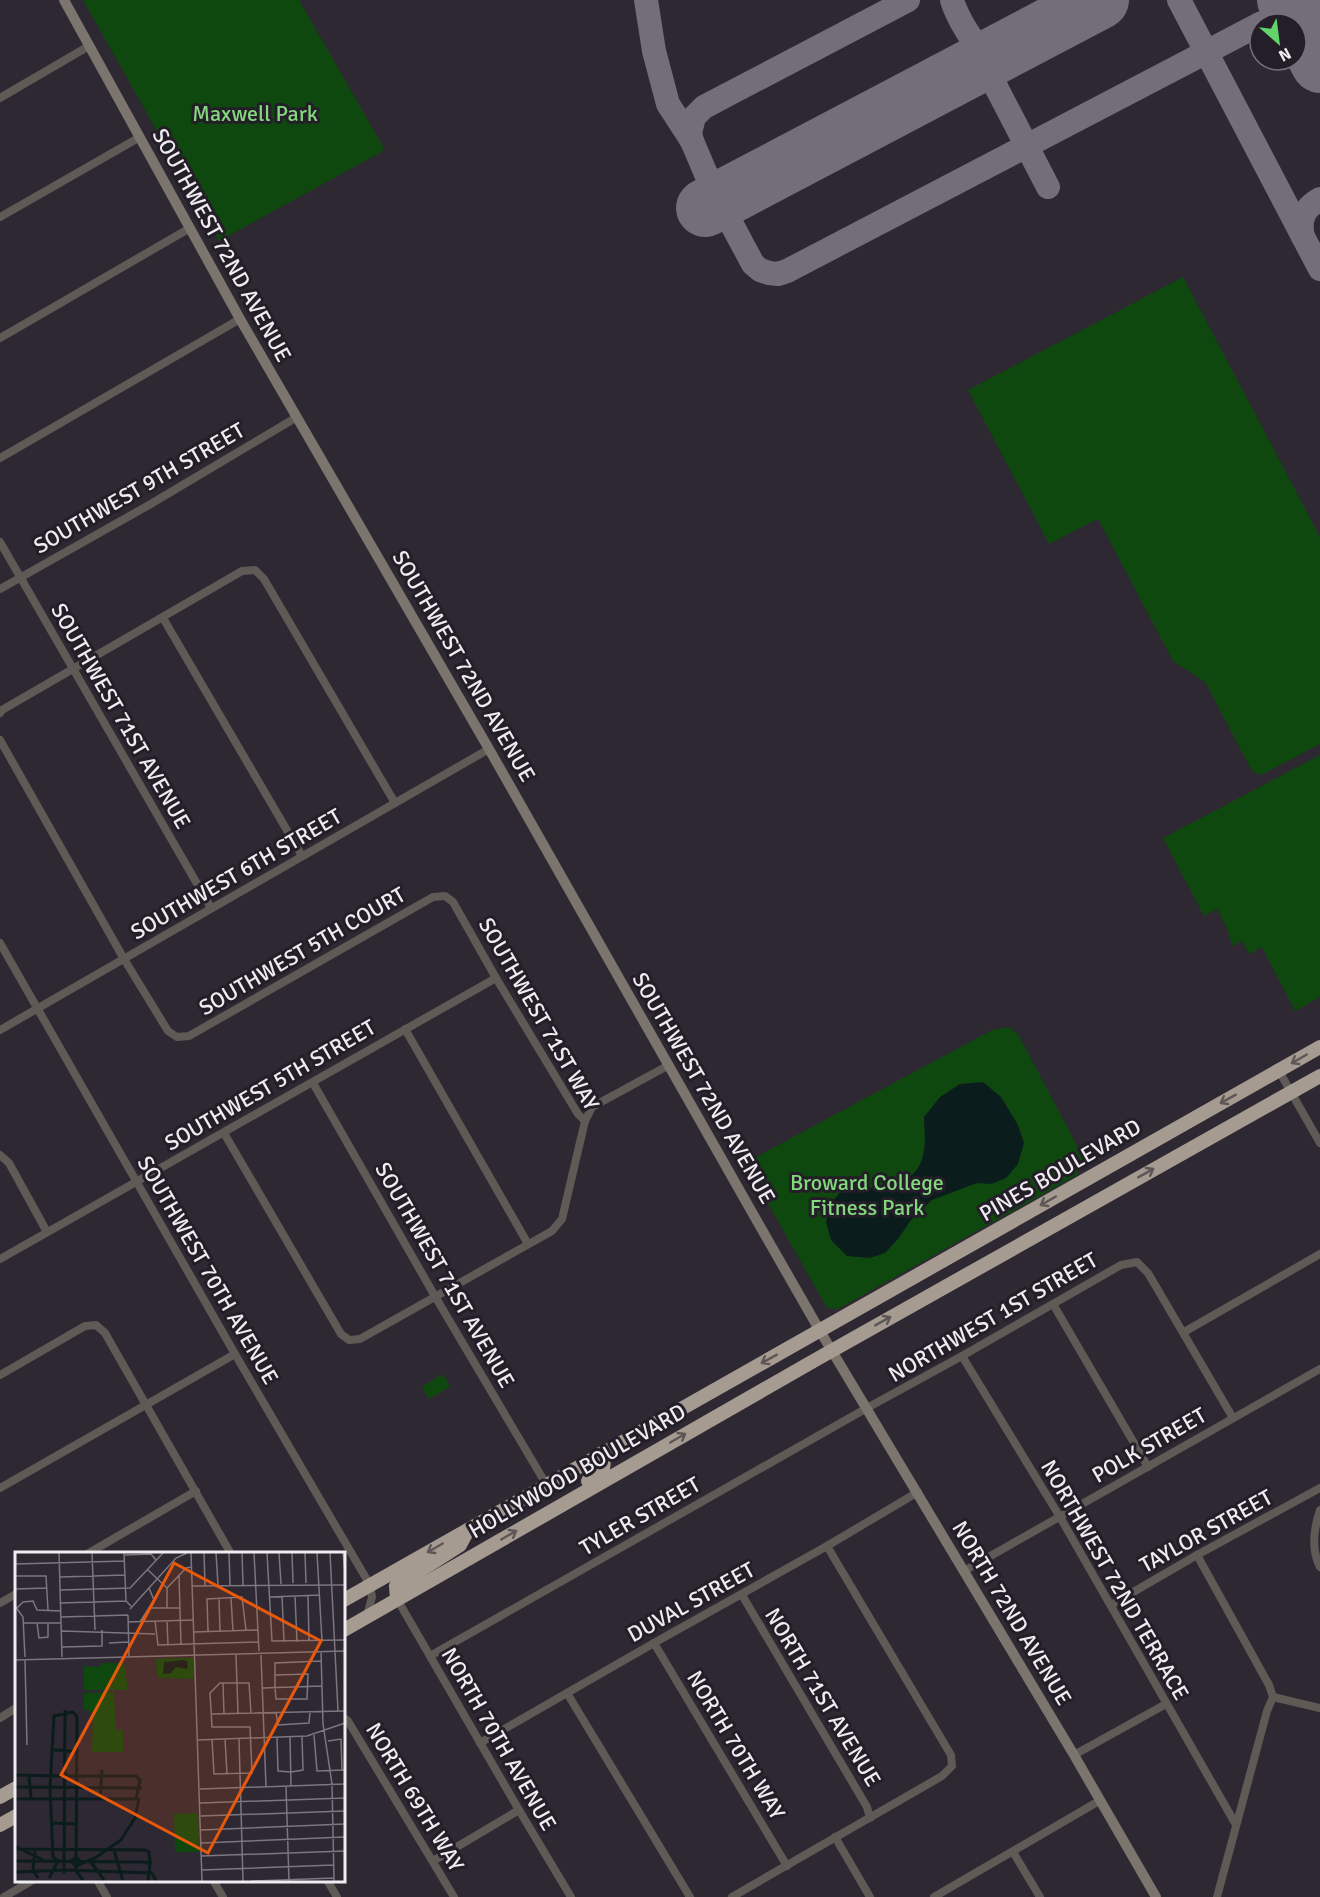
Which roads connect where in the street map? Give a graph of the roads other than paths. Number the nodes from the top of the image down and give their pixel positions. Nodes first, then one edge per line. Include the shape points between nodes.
1 (64, 0) edge
2 (89, 46) junction
3 (0, 98) edge
4 (140, 137) junction
5 (0, 217) edge
6 (190, 228) junction
7 (240, 319) junction
8 (0, 338) edge
9 (297, 417) junction
10 (0, 458) edge
11 (0, 542) edge
12 (20, 577) junction
13 (0, 589) edge
14 (163, 618) junction
15 (72, 669) junction
16 (0, 713) edge
17 (0, 740) edge
18 (489, 749) junction
19 (395, 803) junction
20 (302, 856) junction
21 (445, 896) joint
22 (211, 908) junction
23 (0, 943) edge
24 (124, 959) junction
25 (496, 978) junction
26 (38, 1008) junction
27 (405, 1029) junction
28 (0, 1030) edge
29 (1320, 1047) edge
30 (669, 1065) junction
31 (1279, 1071) junction
32 (1320, 1076) edge
33 (313, 1083) junction
34 (1291, 1092) junction
35 (585, 1121) junction
36 (224, 1133) junction
37 (1320, 1143) edge
38 (0, 1155) edge
39 (1099, 1172) junction
40 (136, 1181) junction
41 (1095, 1202) junction
42 (47, 1232) junction
43 (528, 1244) junction
44 (1320, 1254) edge
45 (0, 1259) edge
46 (436, 1298) junction
47 (1053, 1304) junction
48 (820, 1331) junction
49 (1184, 1332) junction
50 (832, 1350) junction
51 (235, 1354) junction
52 (962, 1356) junction
53 (1320, 1369) edge
54 (0, 1375) edge
55 (147, 1403) junction
56 (867, 1408) junction
57 (1233, 1418) junction
58 (602, 1453) junction
59 (1148, 1467) junction
60 (546, 1484) junction
61 (0, 1488) edge
62 (1320, 1488) edge
63 (196, 1491) junction
64 (918, 1492) junction
65 (1320, 1510) edge
66 (541, 1516) junction
67 (1060, 1517) junction
68 (469, 1528) junction
69 (827, 1546) junction
70 (90, 1552) edge
71 (230, 1552) edge
72 (1197, 1555) junction
73 (1320, 1567) edge
74 (964, 1571) junction
75 (370, 1585) junction
76 (15, 1595) edge
77 (741, 1595) junction
78 (345, 1599) edge
79 (397, 1599) junction
80 (0, 1604) edge
81 (1111, 1605) junction
82 (367, 1616) junction
83 (345, 1628) edge
84 (654, 1643) junction
85 (430, 1656) junction
86 (567, 1693) junction
87 (1273, 1697) junction
88 (1166, 1704) junction
89 (1320, 1708) edge
90 (15, 1709) edge
91 (0, 1718) edge
92 (345, 1719) edge
93 (480, 1743) junction
94 (1074, 1755) junction
95 (15, 1789) edge
96 (0, 1797) edge
97 (1100, 1801) junction
98 (519, 1810) junction
99 (15, 1817) edge
100 (870, 1818) junction
101 (1235, 1823) junction
102 (0, 1825) edge
103 (835, 1837) junction
104 (1013, 1852) junction
105 (433, 1861) junction
106 (787, 1866) junction
107 (31, 1882) edge
108 (98, 1882) edge
109 (214, 1882) edge
110 (328, 1882) edge
111 (4, 1897) edge
112 (107, 1897) edge
113 (223, 1897) edge
114 (337, 1897) edge
115 (454, 1897) edge
116 (571, 1897) edge
117 (690, 1897) edge
118 (732, 1897) edge
119 (870, 1897) edge
120 (934, 1897) edge
121 (1040, 1897) edge
122 (1156, 1897) edge
123 (1217, 1897) edge

1 - 2 street, SOUTHWEST 72ND AVENUE
2 - 3 street
2 - 4 street, SOUTHWEST 72ND AVENUE
4 - 5 street
4 - 6 street, SOUTHWEST 72ND AVENUE
6 - 7 street, SOUTHWEST 72ND AVENUE
6 - 8 street
7 - 9 street, SOUTHWEST 72ND AVENUE
7 - 10 street
9 - 12 street, SOUTHWEST 9TH STREET
9 - 18 street, SOUTHWEST 72ND AVENUE
11 - 12 street, SOUTHWEST 71ST AVENUE
12 - 13 street, SOUTHWEST 9TH STREET
12 - 15 street, SOUTHWEST 71ST AVENUE
14 - 15 street
14 - 19 street via 242,571 255,570 264,579
14 - 20 street
15 - 16 street
15 - 22 street, SOUTHWEST 71ST AVENUE
17 - 24 street
18 - 19 street, SOUTHWEST 6TH STREET
18 - 30 street, SOUTHWEST 72ND AVENUE
19 - 20 street, SOUTHWEST 6TH STREET
20 - 22 street, SOUTHWEST 6TH STREET
21 - 24 street, SOUTHWEST 5TH COURT via 433,897 189,1036 177,1037 168,1031
21 - 25 street, SOUTHWEST 71ST WAY via 453,902
22 - 24 street, SOUTHWEST 6TH STREET
23 - 26 street, SOUTHWEST 70TH AVENUE
24 - 26 street, SOUTHWEST 6TH STREET
25 - 27 street, SOUTHWEST 5TH STREET
25 - 35 street, SOUTHWEST 71ST WAY
26 - 28 street, SOUTHWEST 6TH STREET
26 - 40 street, SOUTHWEST 70TH AVENUE
27 - 33 street, SOUTHWEST 5TH STREET
27 - 43 street
29 -> 31 highway, PINES BOULEVARD
30 - 35 street via 592,1107
30 - 48 street, SOUTHWEST 72ND AVENUE
31 - 34 street
31 -> 39 highway, PINES BOULEVARD
32 - 34 highway, PINES BOULEVARD
33 - 36 street, SOUTHWEST 5TH STREET
33 - 46 street, SOUTHWEST 71ST AVENUE
34 - 37 street
41 -> 34 highway, PINES BOULEVARD
35 - 43 street, SOUTHWEST 71ST WAY via 562,1219 552,1231
36 - 40 street, SOUTHWEST 5TH STREET
36 - 46 street, SOUTHWEST 71ST WAY via 340,1334 349,1340 360,1340
38 - 42 street via 9,1163
39 - 41 highway via 1100,1189
39 -> 48 highway, PINES BOULEVARD
40 - 42 street, SOUTHWEST 5TH STREET
40 - 51 street, SOUTHWEST 70TH AVENUE
50 -> 41 highway, PINES BOULEVARD
42 - 45 street, SOUTHWEST 5TH STREET
43 - 46 street, SOUTHWEST 71ST WAY
44 - 49 street
46 - 60 street, SOUTHWEST 71ST AVENUE
47 - 49 street, NORTHWEST 1ST STREET via 1121,1265 1137,1262 1148,1273
47 - 52 street, NORTHWEST 1ST STREET
47 - 59 street
48 - 50 street, SOUTHWEST 72ND AVENUE
48 -> 58 highway, HOLLYWOOD BOULEVARD
49 - 57 street
50 - 56 street, NORTH 72ND AVENUE
66 -> 50 highway, HOLLYWOOD BOULEVARD
51 - 55 street
51 - 75 street, SOUTHWEST 70TH AVENUE
52 - 56 street, NORTHWEST 1ST STREET
52 - 67 street, NORTHWEST 72ND TERRACE
53 - 57 street, POLK STREET
54 - 55 street via 85,1326 96,1325 105,1333
55 - 61 street
55 - 63 street
56 - 64 street, NORTH 72ND AVENUE
56 - 85 street, TYLER STREET
57 - 59 street, POLK STREET
58 - 60 highway, HOLLYWOOD BOULEVARD
58 - 66 highway via 605,1463 598,1475 541,1508
59 - 67 street, POLK STREET
60 - 68 highway, HOLLYWOOD BOULEVARD
62 - 72 street, TAYLOR STREET
63 - 70 street
63 - 71 street
64 - 69 street, DUVAL STREET
64 - 74 street, NORTH 72ND AVENUE
65 - 73 street via 1314,1541
79 -> 66 highway, HOLLYWOOD BOULEVARD
67 - 74 street, POLK STREET
67 - 81 street, NORTHWEST 72ND TERRACE
68 -> 75 highway, HOLLYWOOD BOULEVARD
68 - 79 highway via 460,1545 396,1586
69 - 77 street, DUVAL STREET
69 - 100 street via 951,1755 952,1766 942,1776
72 - 81 street, TAYLOR STREET
72 - 87 street
74 - 94 street, NORTH 72ND AVENUE
75 - 78 highway, HOLLYWOOD BOULEVARD
75 - 82 street via 372,1597
76 - 80 street
77 - 84 street, DUVAL STREET
77 - 100 street, NORTH 71ST AVENUE
79 - 82 highway, HOLLYWOOD BOULEVARD
79 - 85 street, NORTH 70TH AVENUE
81 - 88 street, NORTHWEST 72ND TERRACE
82 - 83 highway, HOLLYWOOD BOULEVARD
84 - 86 street, DUVAL STREET
84 - 106 street, NORTH 70TH WAY
85 - 93 street, NORTH 70TH AVENUE
86 - 93 street, DUVAL STREET
86 - 117 street
87 - 89 street
87 - 101 street
88 - 94 street
88 - 101 street, NORTHWEST 72ND TERRACE
90 - 91 street
92 - 105 street, NORTH 69TH WAY
93 - 98 street, NORTH 70TH AVENUE
94 - 97 street, NORTH 72ND AVENUE
95 - 96 highway
97 - 104 street
97 - 122 street, NORTH 72ND AVENUE
98 - 105 street
98 - 116 street, NORTH 70TH AVENUE
99 - 102 highway
100 - 103 street
101 - 123 street
103 - 106 street
103 - 119 street
104 - 120 street
104 - 121 street
105 - 115 street, NORTH 69TH WAY
106 - 118 street
107 - 111 street
108 - 112 street
109 - 113 street
110 - 114 street

